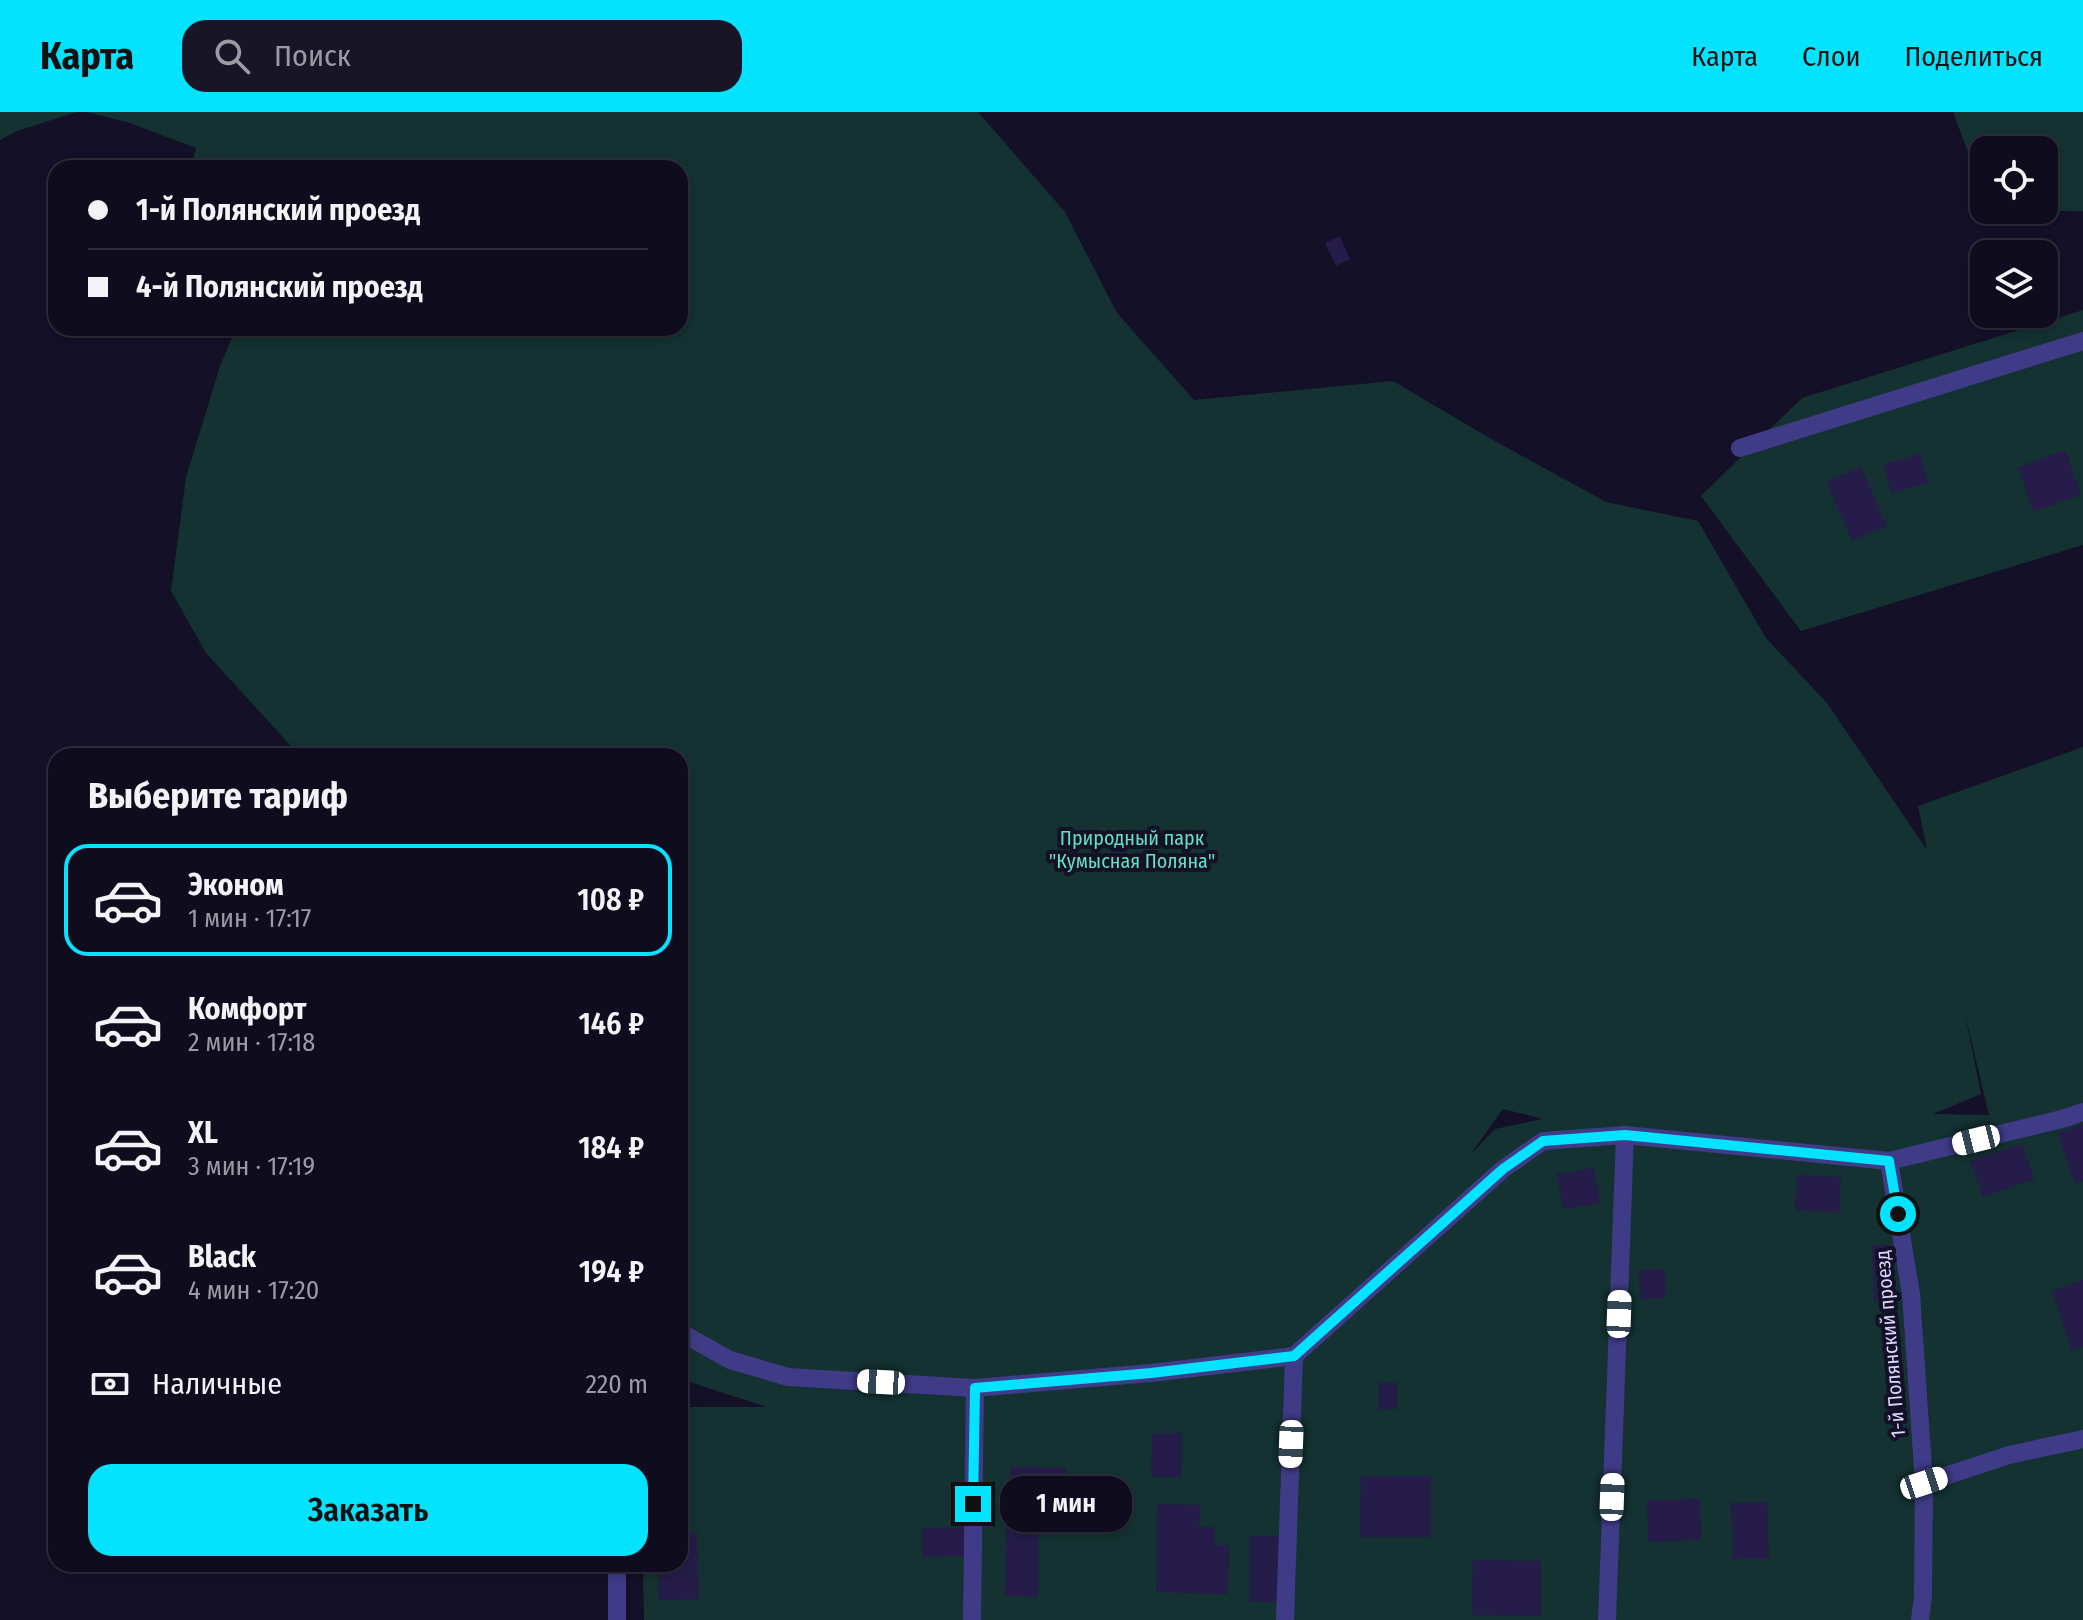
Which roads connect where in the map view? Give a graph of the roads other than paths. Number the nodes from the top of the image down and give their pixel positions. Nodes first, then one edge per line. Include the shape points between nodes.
1 (2083, 341) edge
2 (1740, 448) dead end
3 (2083, 1112) edge
4 (1625, 1135) junction
5 (1889, 1161) junction
6 (688, 1336) edge
7 (1294, 1356) junction
8 (975, 1388) junction
9 (2083, 1439) edge
10 (1924, 1483) junction
11 (617, 1572) edge
12 (617, 1620) edge
13 (972, 1620) edge
14 (1285, 1620) edge
15 (1607, 1620) edge
16 (1920, 1620) edge

1 - 2 lane
3 - 5 lane
4 - 5 lane
4 - 7 lane via 1543,1141 1503,1169
4 - 15 lane
5 - 10 lane, 1-й Полянский проезд via 1911,1294
6 - 8 lane via 730,1360 788,1377
7 - 8 lane
7 - 14 lane
8 - 13 lane
9 - 10 lane via 2009,1455
10 - 16 lane, 1-й Полянский проезд
11 - 12 lane

